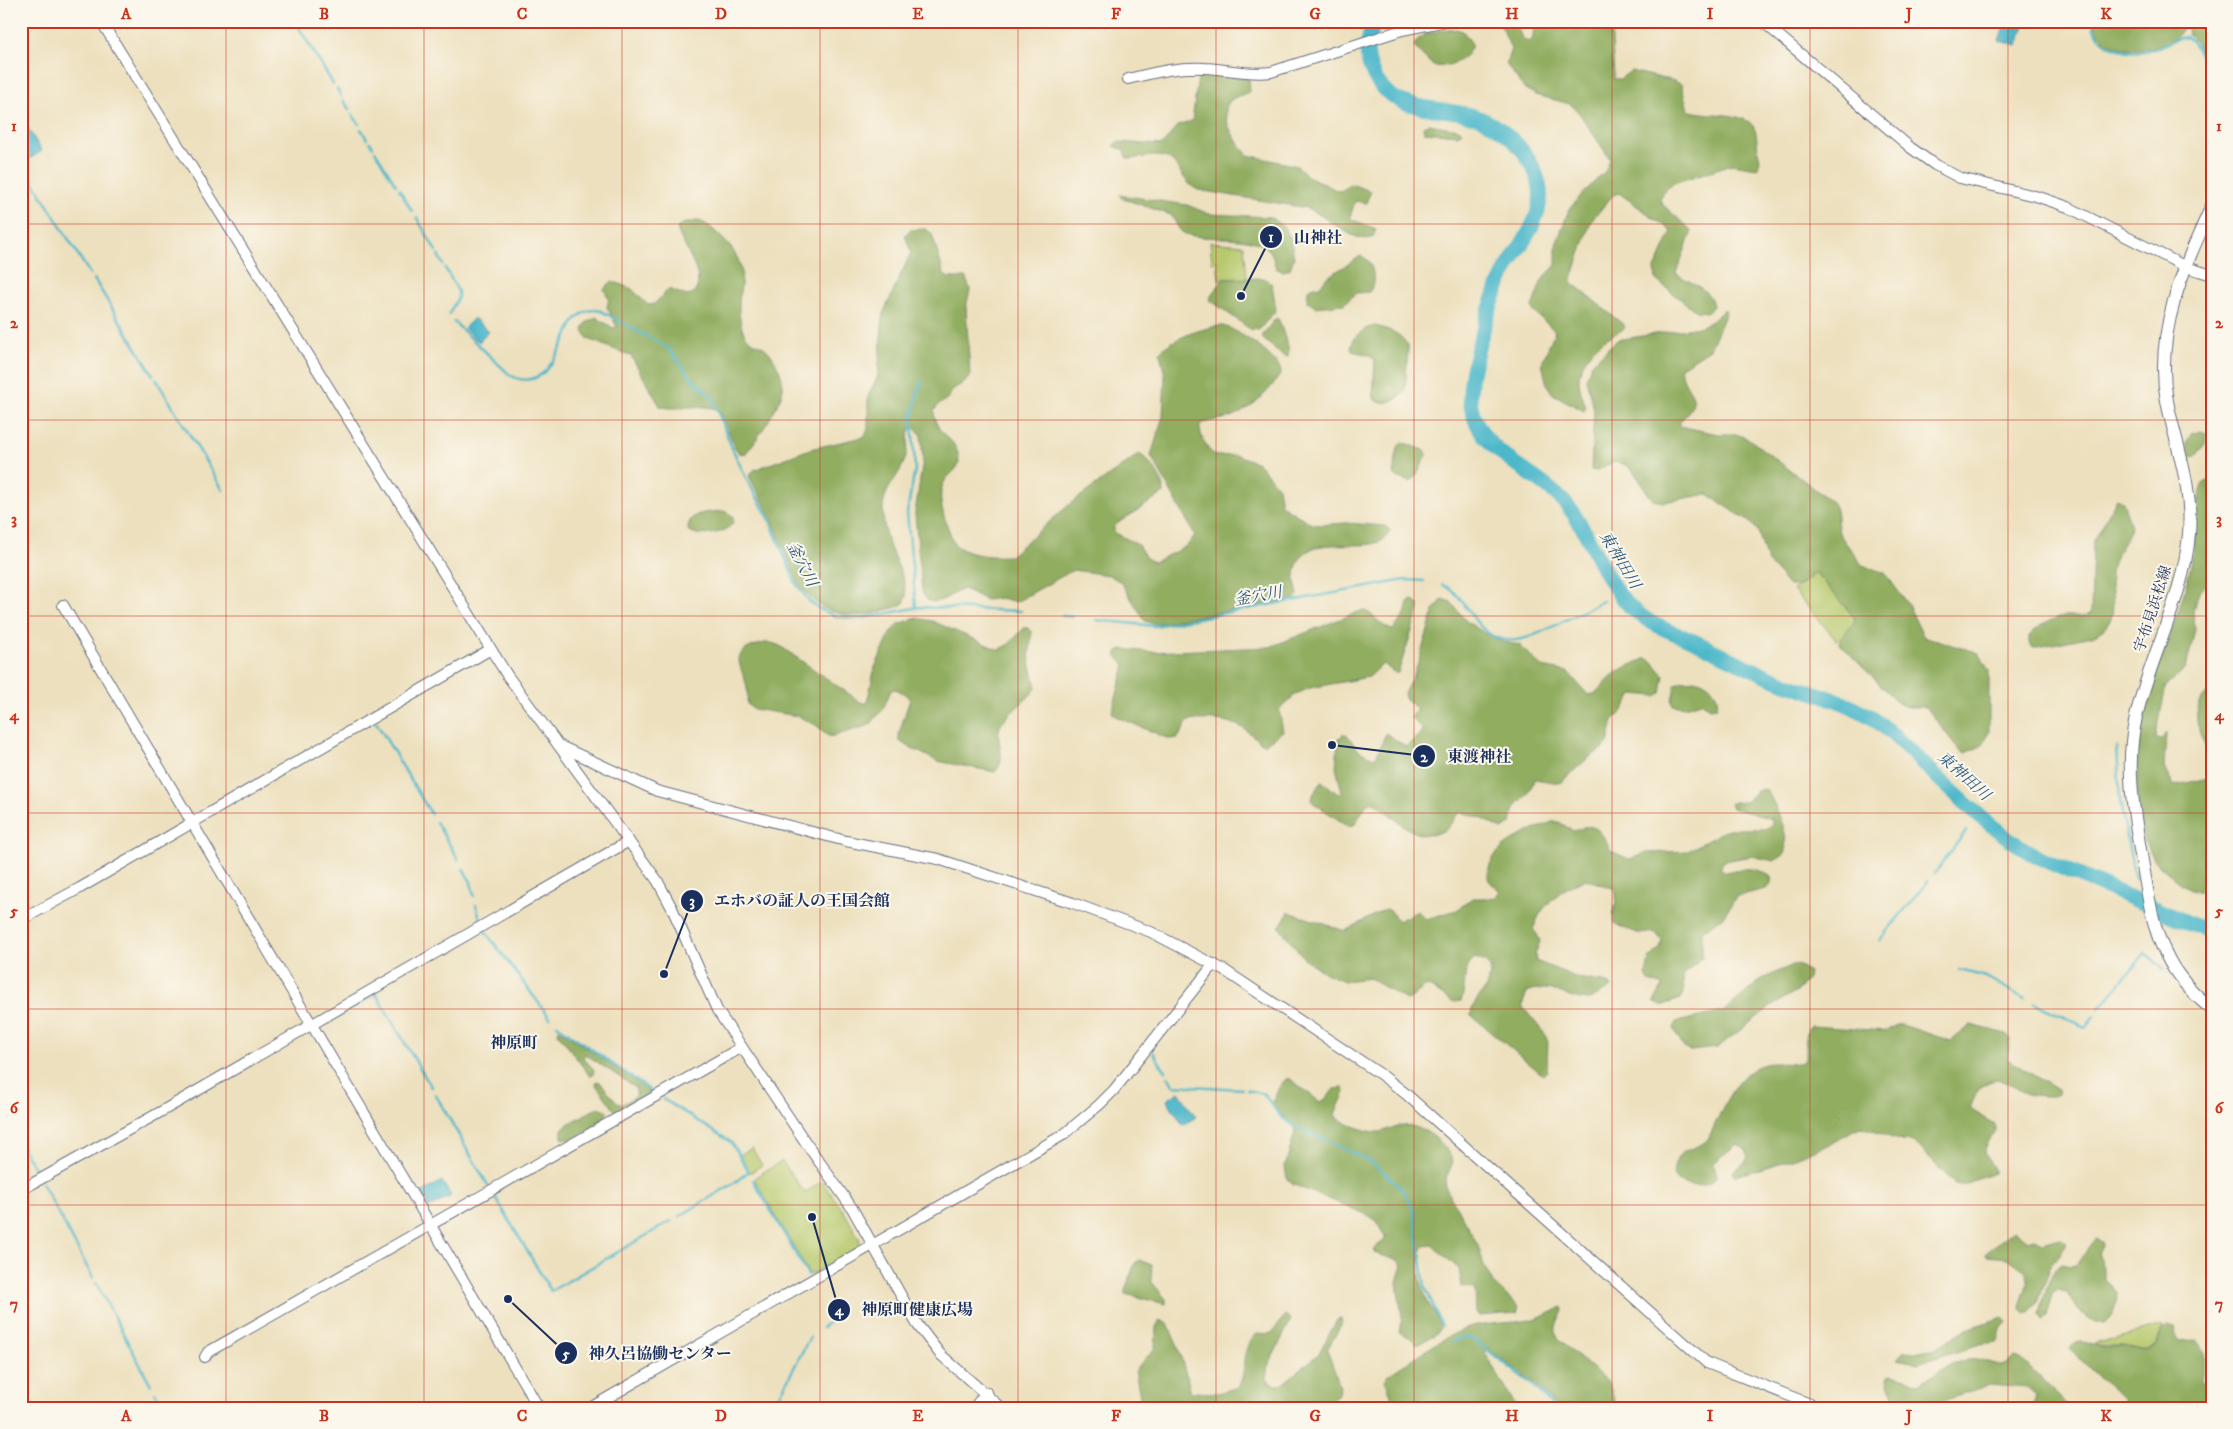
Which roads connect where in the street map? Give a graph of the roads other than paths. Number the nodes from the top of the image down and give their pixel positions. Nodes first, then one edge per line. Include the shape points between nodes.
1 (101, 21) edge
2 (1446, 21) edge
3 (1762, 21) edge
4 (1128, 79) dead end
5 (2212, 206) edge
6 (2186, 267) junction
7 (2212, 274) edge
8 (63, 605) dead end
9 (491, 649) junction
10 (557, 745) junction
11 (192, 822) junction
12 (630, 841) junction
13 (21, 920) edge
14 (1214, 964) junction
15 (2212, 1009) edge
16 (312, 1024) junction
17 (742, 1047) junction
18 (21, 1190) edge
19 (431, 1225) junction
20 (872, 1245) junction
21 (205, 1357) dead end
22 (986, 1392) junction
23 (539, 1408) edge
24 (590, 1408) edge
25 (974, 1408) edge
26 (1001, 1408) edge
27 (1820, 1408) edge

1 - 9 street
2 - 4 street via 1416,26 1271,72 1192,68
3 - 6 street via 1904,143 1935,165 1978,184 2039,197 2068,207
5 - 6 main road, 宇布見浜松線
6 - 7 street
6 - 15 main road, 宇布見浜松線 via 2168,322 2164,368 2167,402 2188,484 2188,543 2182,572 2138,707 2132,746 2131,799 2148,895 2162,946 2186,984
8 - 11 street
9 - 10 street
9 - 11 street
10 - 12 street
10 - 14 street via 657,791 846,841 914,853 973,869 1150,932
11 - 13 street
11 - 16 street
12 - 16 street
12 - 17 street via 662,890 712,1000
14 - 20 street via 1120,1082 1092,1112 1063,1135
14 - 27 street via 1406,1094 1707,1363
16 - 18 street
16 - 19 street
17 - 19 street
17 - 20 street via 846,1199
19 - 21 street via 208,1352
19 - 23 street
20 - 22 street via 924,1335 940,1354
20 - 24 street
22 - 25 street
22 - 26 street

